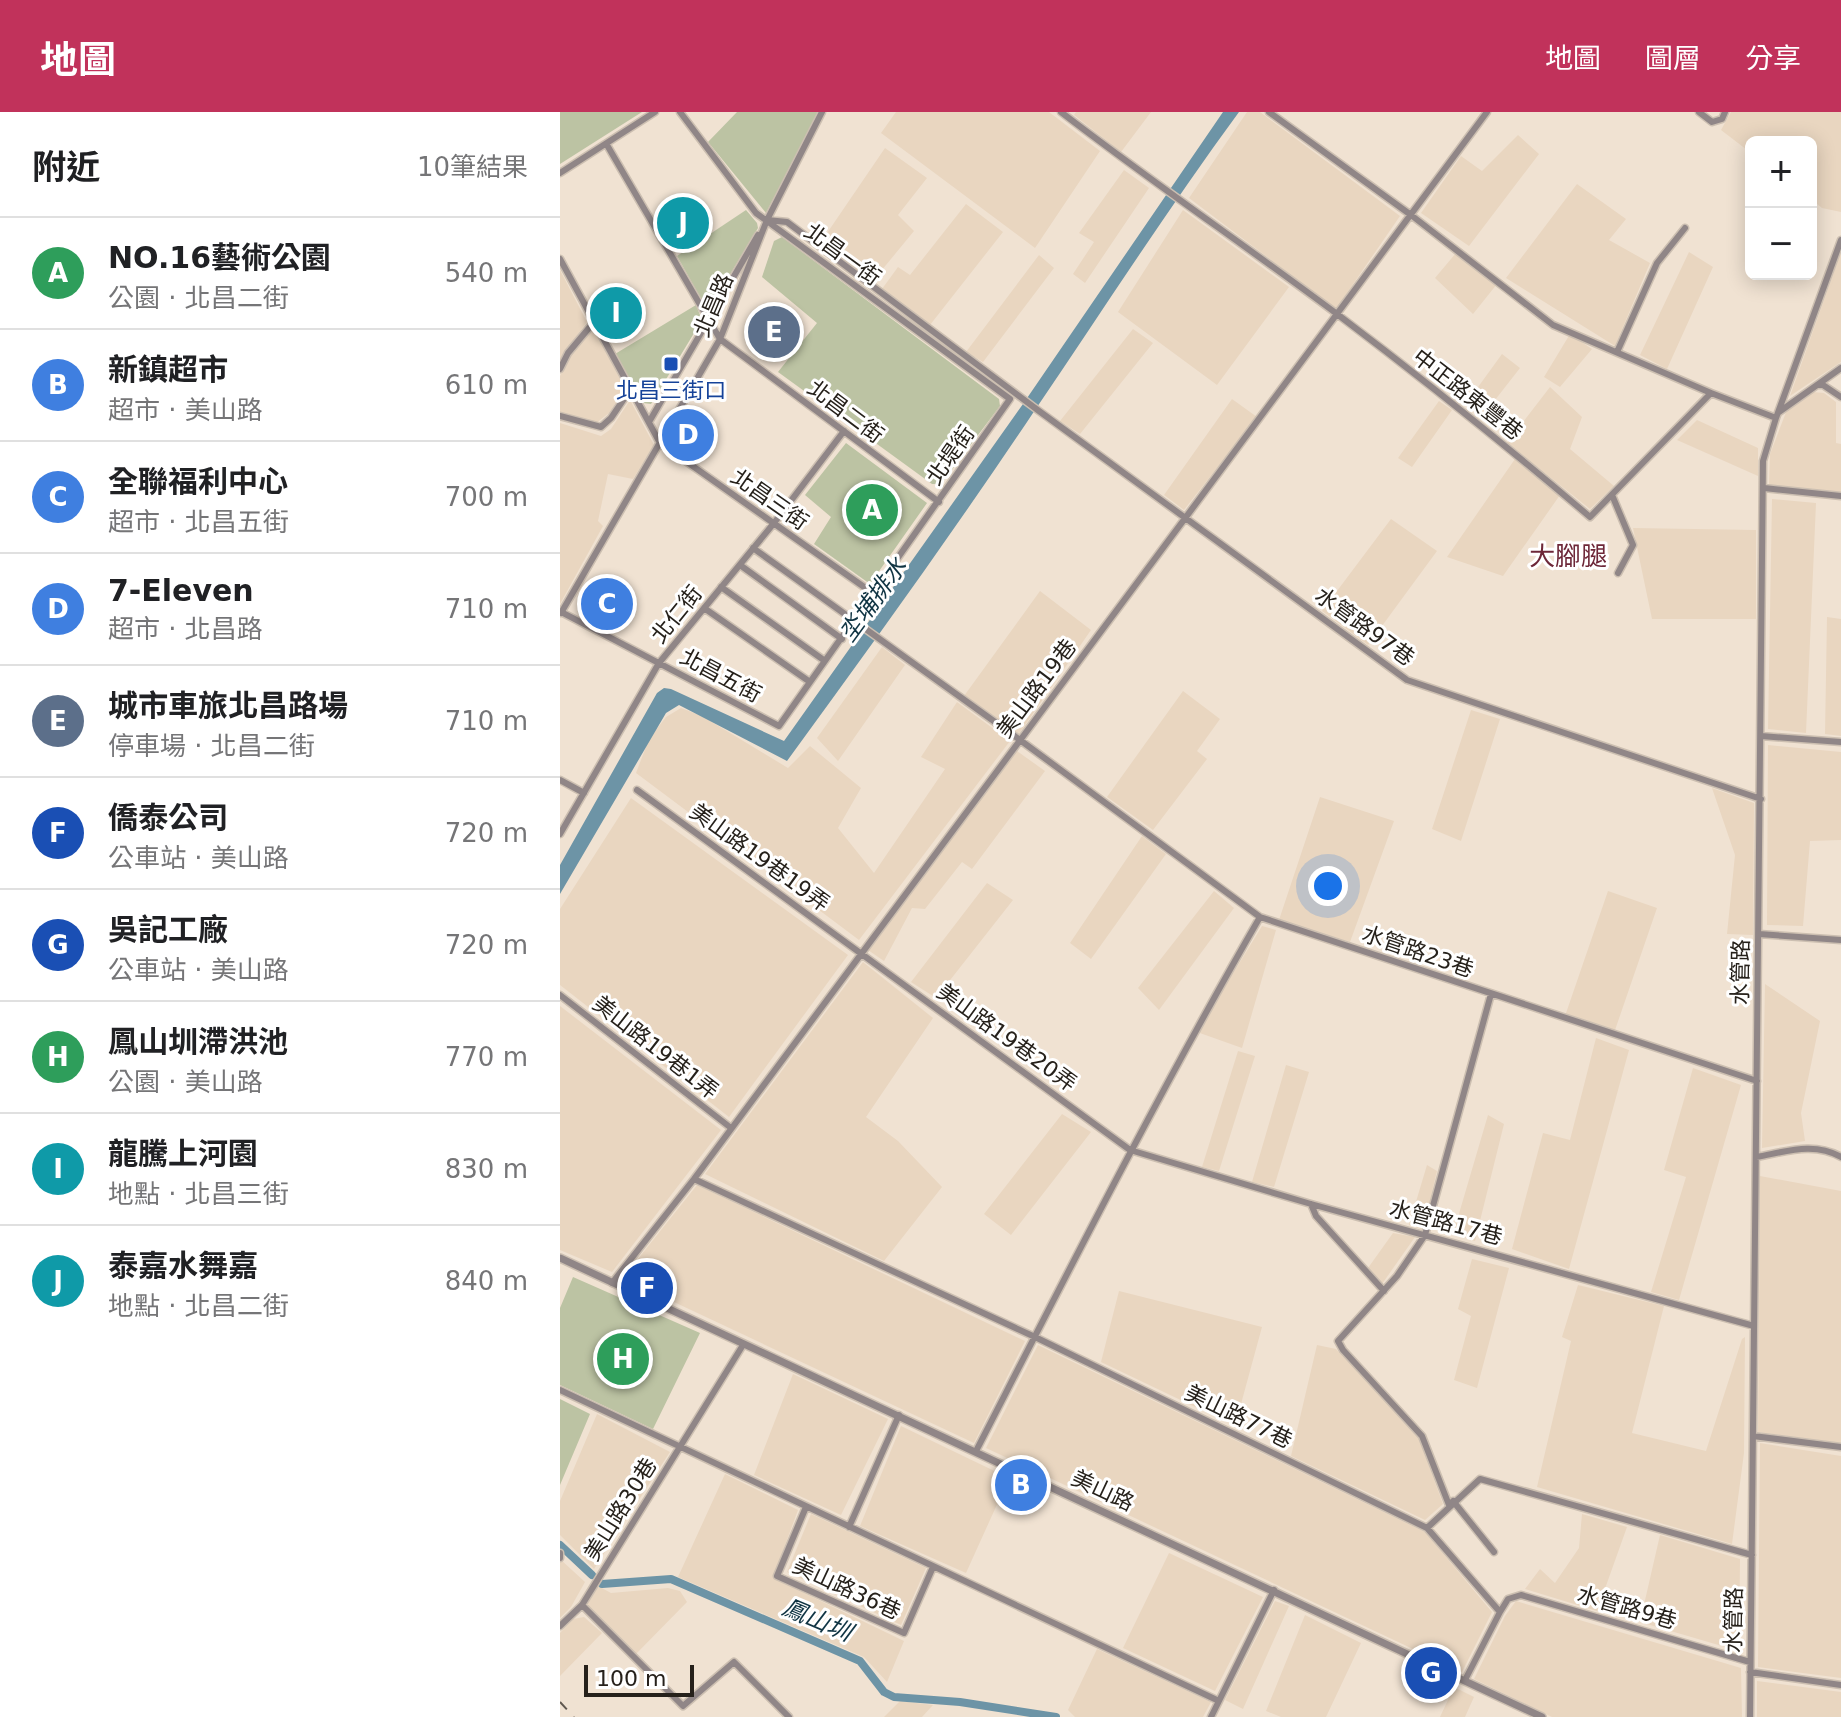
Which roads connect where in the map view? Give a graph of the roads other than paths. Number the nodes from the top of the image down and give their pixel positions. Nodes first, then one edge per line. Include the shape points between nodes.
1 (655, 112) edge
2 (680, 112) edge
3 (822, 112) edge
4 (1061, 112) edge
5 (1269, 112) edge
6 (1487, 112) edge
7 (1699, 112) edge
8 (1725, 112) edge
9 (607, 145) junction
10 (560, 173) edge
11 (1411, 215) junction
12 (767, 220) junction
13 (1685, 228) dead end
14 (1841, 240) edge
15 (560, 259) edge
16 (1337, 314) junction
17 (708, 319) junction
18 (594, 322) junction
19 (720, 339) junction
20 (1617, 352) junction
21 (1841, 368) edge
22 (560, 369) edge
23 (1817, 385) junction
24 (630, 390) junction
25 (1711, 393) junction
26 (1013, 396) junction
27 (1841, 397) edge
28 (1039, 411) joint
29 (1777, 415) junction
30 (560, 416) edge
31 (649, 422) junction
32 (844, 431) junction
33 (660, 443) junction
34 (1764, 488) junction
35 (1612, 495) junction
36 (1841, 496) edge
37 (939, 502) junction
38 (1186, 517) junction
39 (774, 523) junction
40 (753, 548) junction
41 (740, 565) junction
42 (1618, 573) dead end
43 (721, 587) junction
44 (874, 594) junction
45 (704, 608) junction
46 (561, 613) edge
47 (856, 623) junction
48 (842, 639) junction
49 (825, 661) junction
50 (659, 663) junction
51 (810, 682) junction
52 (779, 726) joint
53 (1761, 736) junction
54 (1020, 740) junction
55 (1841, 742) edge
56 (560, 780) edge
57 (637, 790) dead end
58 (584, 793) junction
59 (1761, 799) junction
60 (560, 834) edge
61 (1260, 917) junction
62 (1759, 934) junction
63 (1841, 940) edge
64 (862, 952) junction
65 (1491, 994) junction
66 (560, 995) edge
67 (1757, 1081) junction
68 (731, 1128) junction
69 (1130, 1150) junction
70 (1756, 1157) junction
71 (1841, 1157) edge
72 (694, 1179) junction
73 (1311, 1204) junction
74 (1425, 1235) junction
75 (560, 1258) edge
76 (612, 1283) junction
77 (1384, 1291) junction
78 (1754, 1326) junction
79 (1035, 1337) junction
80 (743, 1345) junction
81 (560, 1390) edge
82 (899, 1415) junction
83 (1753, 1436) junction
84 (1841, 1447) edge
85 (680, 1448) junction
86 (976, 1451) junction
87 (1451, 1503) junction
88 (806, 1507) junction
89 (849, 1527) junction
90 (1427, 1528) junction
91 (1494, 1552) dead end
92 (1752, 1555) junction
93 (933, 1567) junction
94 (1274, 1590) junction
95 (582, 1605) junction
96 (560, 1612) edge
97 (1500, 1612) junction
98 (562, 1624) edge
99 (1750, 1662) junction
100 (1750, 1672) junction
101 (1465, 1680) junction
102 (1841, 1685) edge
103 (1219, 1701) junction
104 (789, 1717) edge
105 (1211, 1717) edge
106 (1542, 1717) edge
107 (1750, 1717) edge

1 - 9 street
2 - 12 street, 北昌一街 via 756,213
3 - 12 street, 北昌路
4 - 16 street, 中正路東豐巷
5 - 11 street
6 - 11 street, 美山路19巷
7 - 8 street via 1712,122
9 - 10 street
9 - 17 street, 北昌二街
11 - 16 street, 美山路19巷
11 - 20 street via 1553,325
12 - 17 street, 北昌路
12 - 19 street, 北昌路
12 - 26 street, 北昌一街
13 - 20 street via 1657,263
14 - 29 street, 水管路
15 - 18 street, 北昌三街
16 - 35 street, 中正路東豐巷 via 1590,517
16 - 38 street, 美山路19巷
17 - 19 street, 北昌二街
17 - 31 street, 北昌路
18 - 22 street
18 - 24 street, 北昌三街
19 - 32 street, 北昌二街
19 - 33 street, 北昌路
20 - 25 street
21 - 23 street
23 - 27 street
23 - 29 street
24 - 30 street via 601,427
24 - 31 street, 北昌三街
25 - 29 street
25 - 35 street, 中正路東豐巷
26 - 28 street, 北昌一街
26 - 37 street, 北堤街
28 - 38 street, 水管路97巷
29 - 34 street, 水管路 via 1763,461
31 - 33 street, 北昌三街
32 - 37 street, 北昌二街
32 - 39 street, 北仁街
33 - 39 street, 北昌三街
33 - 46 street, 北昌路
34 - 36 street
34 - 53 street, 水管路
35 - 42 street via 1633,545
37 - 44 street, 北堤街
38 - 54 street, 美山路19巷
38 - 59 street, 水管路97巷 via 1407,680
39 - 40 street, 北仁街
39 - 44 street, 北昌三街
40 - 41 street, 北仁街
40 - 47 street, 水管路23巷
41 - 43 street, 北仁街
41 - 48 street
43 - 45 street, 北仁街
43 - 49 street
44 - 47 street, 北堤街
45 - 50 street, 北仁街
45 - 51 street
46 - 50 street, 北昌五街
47 - 48 street, 北堤街
47 - 54 street, 水管路23巷
48 - 49 street, 北堤街
49 - 51 street, 北堤街
50 - 52 street, 北昌五街
50 - 58 street, 北仁街
51 - 52 street, 北堤街
53 - 55 street
53 - 59 street, 水管路
54 - 61 street, 水管路23巷
54 - 64 street, 美山路19巷
56 - 58 street
57 - 64 street, 美山路19巷19弄
58 - 60 street, 北仁街
59 - 62 street, 水管路
61 - 65 street, 水管路23巷
61 - 69 street
62 - 63 street
62 - 67 street, 水管路
64 - 68 street, 美山路19巷
64 - 69 street, 美山路19巷20弄
65 - 67 street, 水管路23巷
65 - 74 street
66 - 68 street, 美山路19巷1弄
67 - 70 street, 水管路
68 - 72 street, 美山路19巷
69 - 73 street, 水管路17巷
69 - 79 street
70 - 71 street via 1811,1147
70 - 78 street, 水管路
72 - 76 street, 美山路19巷
72 - 79 street, 美山路77巷
73 - 74 street, 水管路17巷
73 - 77 street
74 - 77 street
74 - 78 street, 水管路17巷
75 - 76 street, 美山路
76 - 80 street, 美山路
77 - 87 street via 1338,1341 1422,1436
78 - 83 street, 水管路
79 - 86 street
79 - 90 street, 美山路77巷
80 - 82 street, 美山路
80 - 85 street, 美山路30巷
81 - 85 street
82 - 86 street, 美山路
82 - 89 street
83 - 84 street
83 - 92 street, 水管路
85 - 88 street, 美山路30巷
85 - 95 street, 美山路30巷
86 - 94 street, 美山路
87 - 90 street
87 - 91 street
87 - 92 street via 1473,1482 1487,1480
88 - 89 street
88 - 93 street, 美山路36巷 via 777,1576 904,1633
89 - 93 street
90 - 97 street, 美山路77巷
92 - 99 street, 水管路
93 - 103 street
94 - 101 street, 美山路
94 - 103 street
95 - 98 street, 美山路30巷
95 - 104 street via 683,1706 734,1662
96 - 98 street
97 - 99 street, 水管路9巷 via 1508,1599 1521,1595
97 - 101 street
99 - 100 street, 水管路
100 - 102 street
100 - 107 street, 水管路
101 - 106 street, 美山路
103 - 105 street

